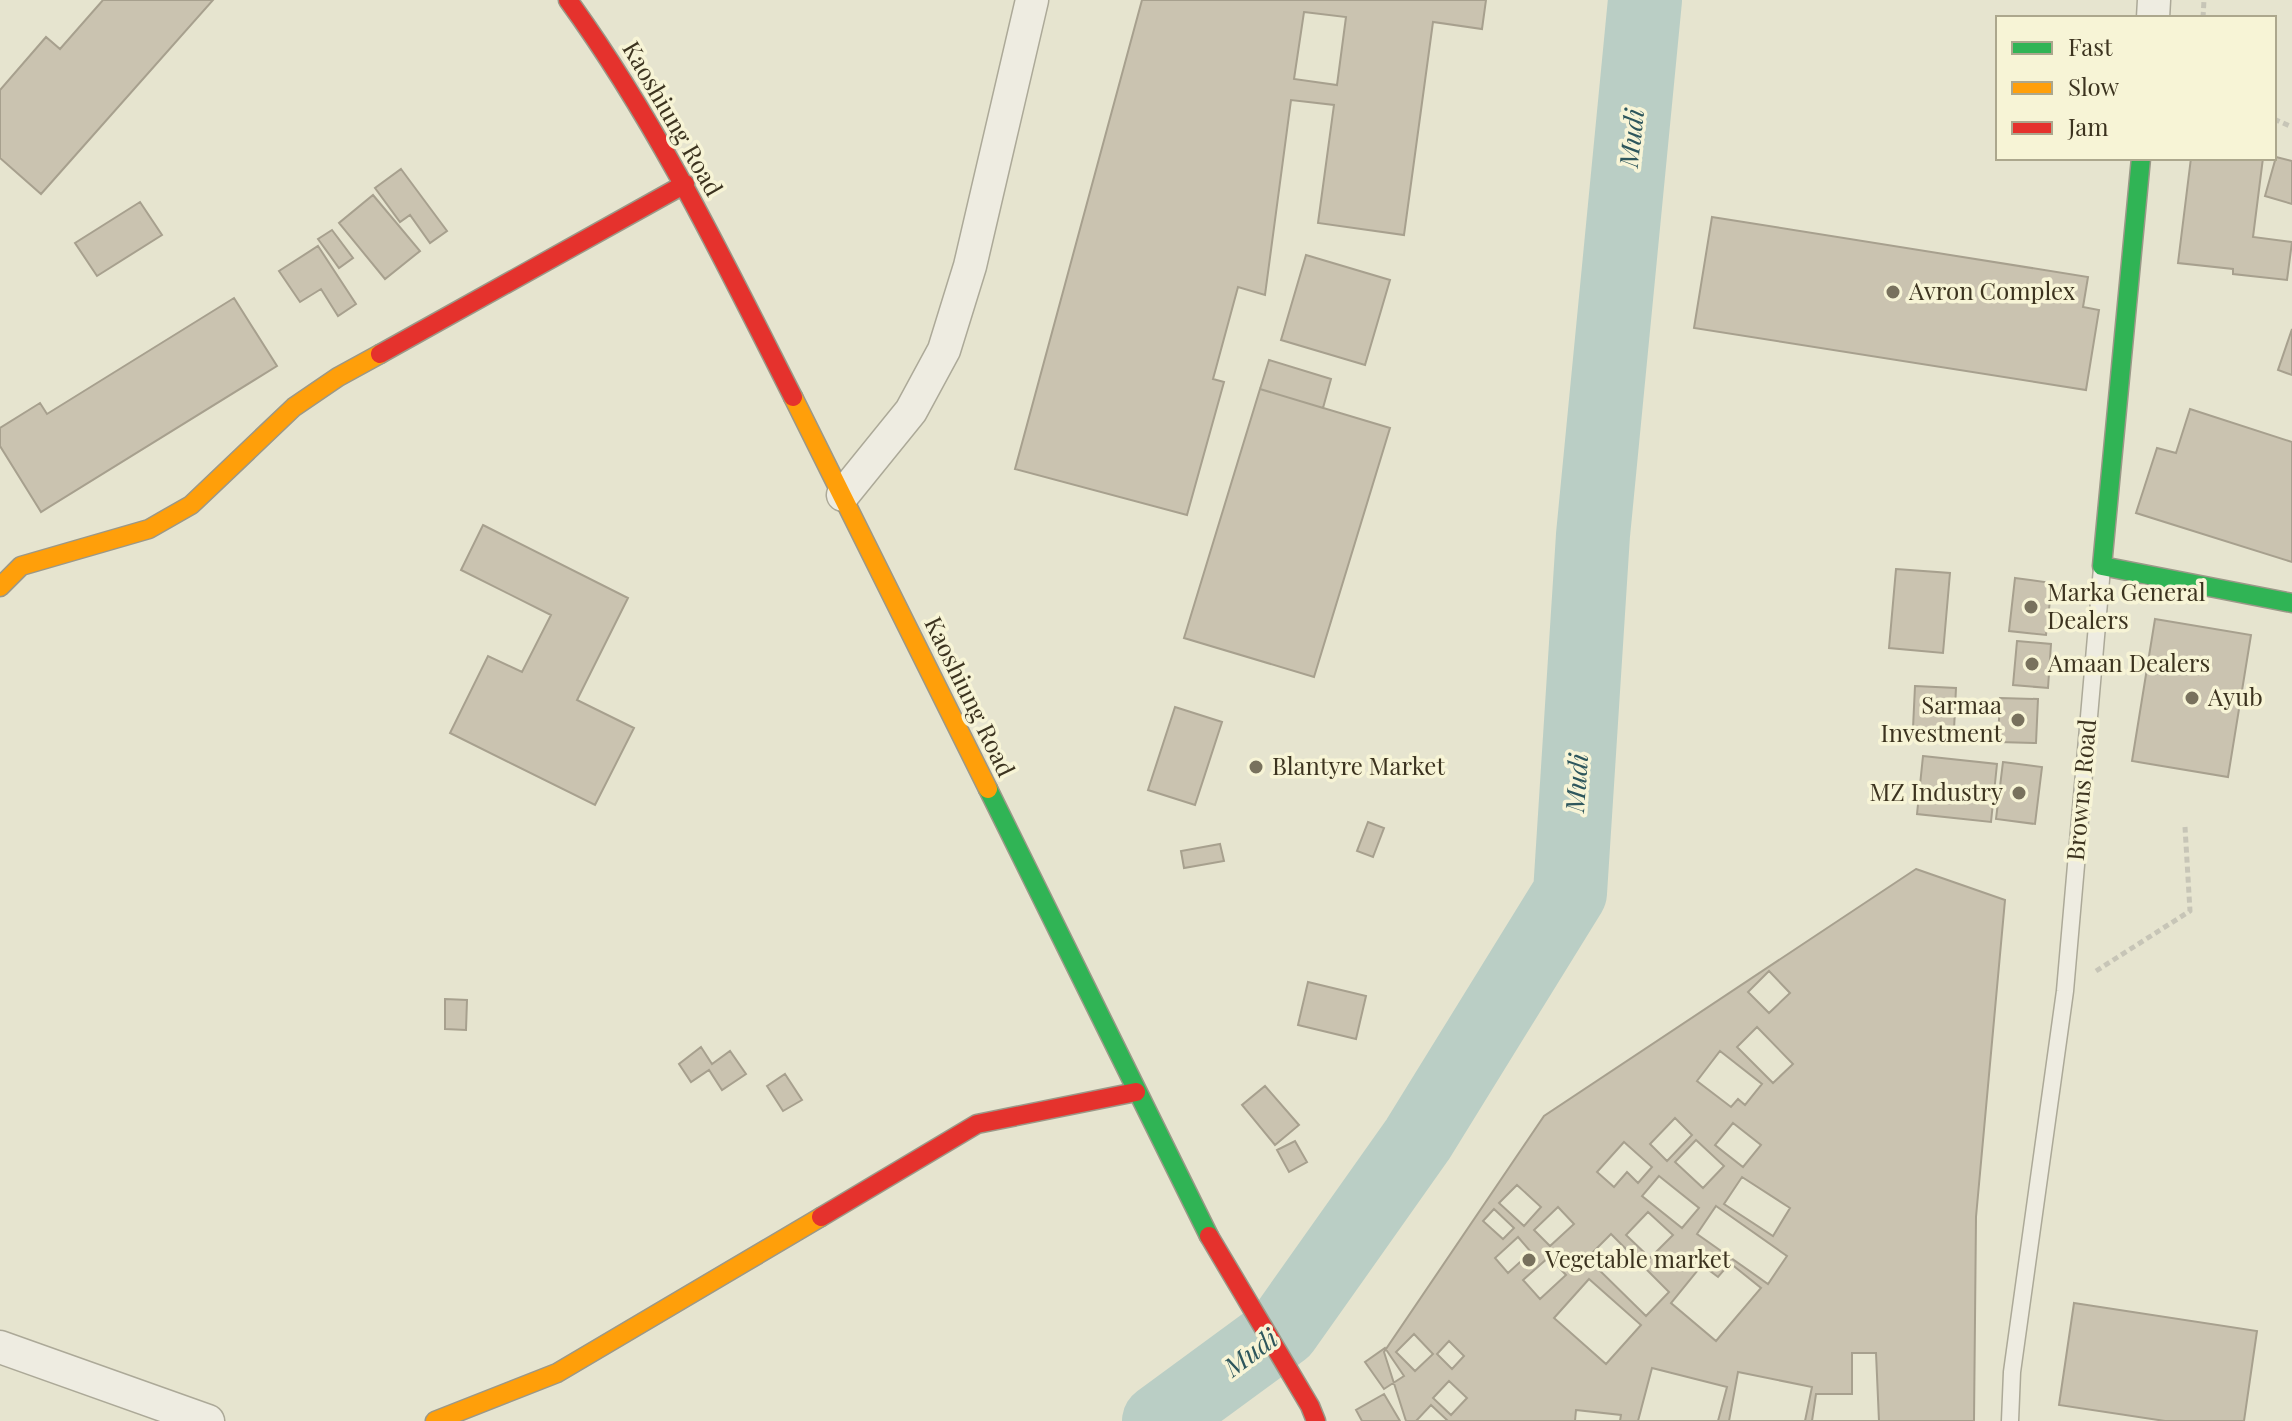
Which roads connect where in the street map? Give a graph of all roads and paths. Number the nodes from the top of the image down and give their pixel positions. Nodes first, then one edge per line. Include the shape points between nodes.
1 (568, 0) edge
2 (1032, 0) edge
3 (2141, 160) edge
4 (685, 184) junction
5 (843, 495) junction
6 (2102, 566) junction
7 (0, 587) edge
8 (2292, 603) edge
9 (2185, 827) dead end
10 (2065, 991) junction
11 (1136, 1092) junction
12 (0, 1347) edge
13 (1313, 1413) edge
14 (208, 1421) edge
15 (435, 1421) edge
16 (2010, 1421) edge

1 - 4 street, Kaoshiung Road via 608,55
2 - 5 street via 970,266 944,350 911,411
3 - 6 street, Browns Road
4 - 5 street, Kaoshiung Road
4 - 7 street via 338,377 294,407 191,505 149,529 21,566
5 - 11 street, Kaoshiung Road
6 - 8 street
6 - 10 lane, Browns Road
9 - 10 path via 2190,911
10 - 16 lane, Browns Road via 2012,1372
11 - 13 street, Kaoshiung Road via 1205,1230
11 - 15 street via 977,1124 557,1373
12 - 14 street

